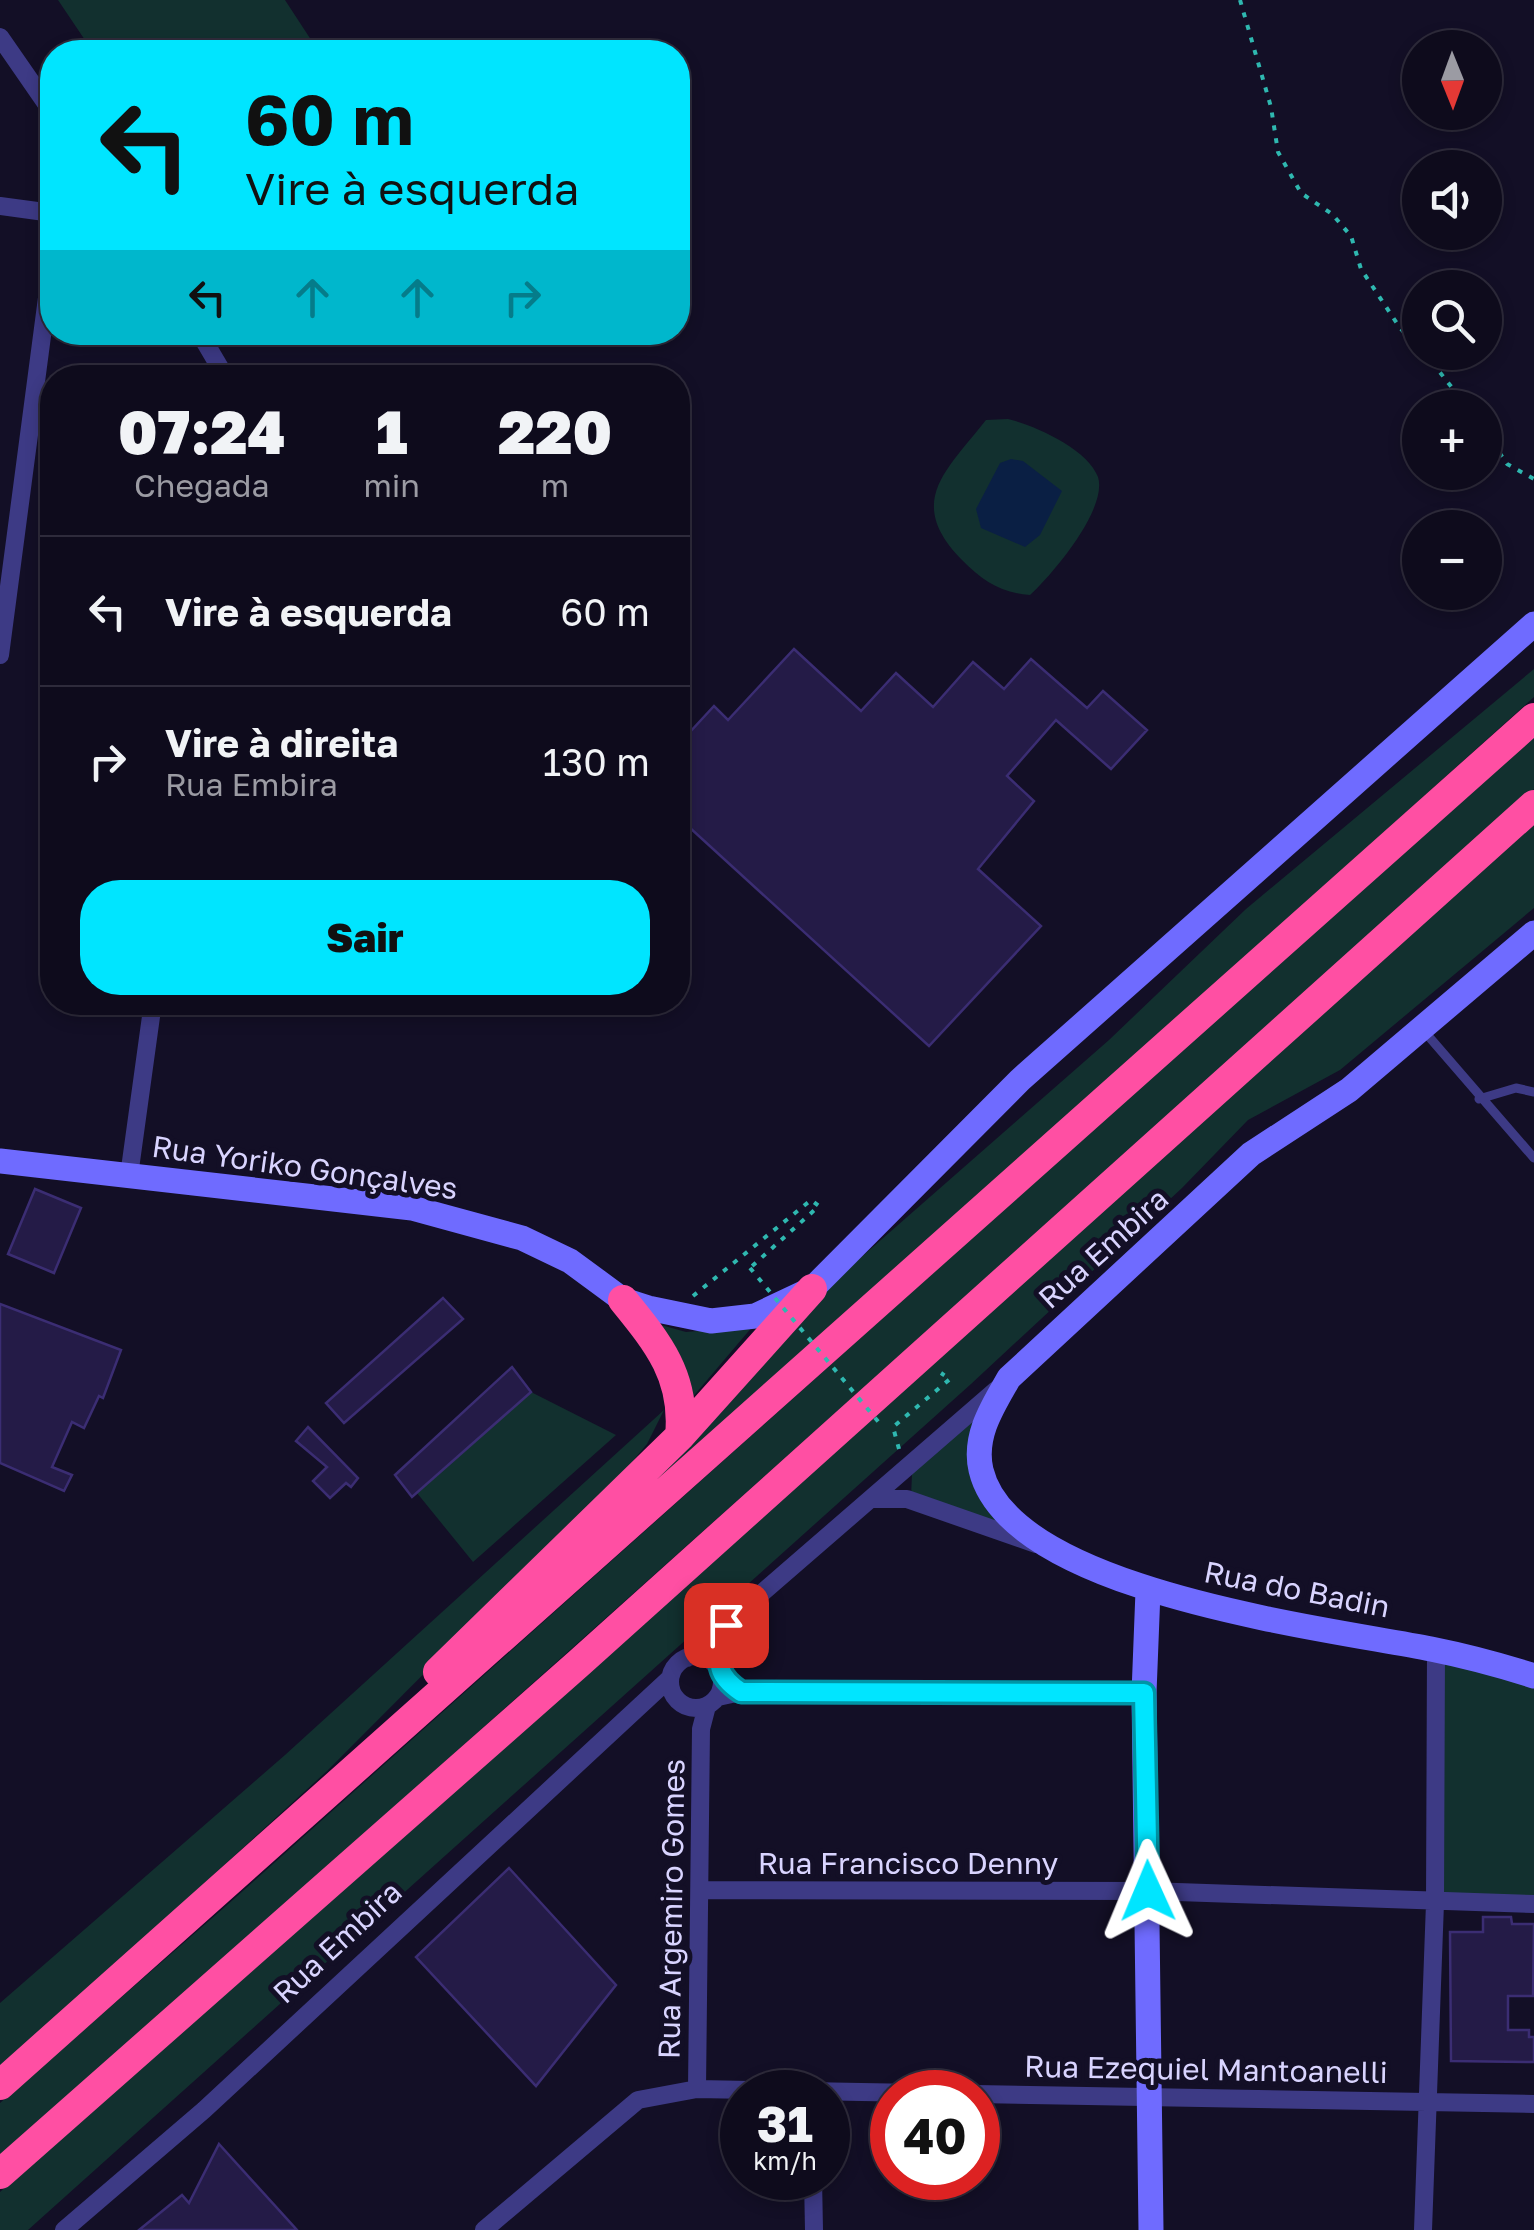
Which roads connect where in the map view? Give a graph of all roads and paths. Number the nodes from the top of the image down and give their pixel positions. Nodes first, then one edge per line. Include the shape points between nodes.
1 (1240, 0) edge
2 (0, 37) edge
3 (40, 95) edge
4 (0, 206) edge
5 (40, 211) edge
6 (1402, 324) edge
7 (41, 345) edge
8 (1437, 370) edge
9 (1453, 390) edge
10 (1502, 456) edge
11 (1534, 478) edge
12 (1534, 624) edge
13 (0, 655) edge
14 (1534, 718) edge
15 (1534, 805) edge
16 (1534, 933) edge
17 (150, 1015) edge
18 (1422, 1029) junction
19 (1534, 1092) edge
20 (1479, 1099) junction
21 (1534, 1158) edge
22 (0, 1162) edge
23 (130, 1176) junction
24 (812, 1289) junction
25 (623, 1300) junction
26 (668, 1315) junction
27 (1009, 1378) junction
28 (931, 1382) dead end
29 (893, 1414) dead end
30 (892, 1428) dead end
31 (680, 1436) junction
32 (874, 1499) junction
33 (1052, 1550) junction
34 (1148, 1591) junction
35 (726, 1625) junction
36 (1436, 1650) junction
37 (687, 1658) junction
38 (1534, 1676) edge
39 (672, 1687) junction
40 (711, 1692) junction
41 (1144, 1693) junction
42 (380, 1750) junction
43 (701, 1890) junction
44 (1148, 1891) junction
45 (1435, 1903) junction
46 (1534, 1904) edge
47 (0, 2085) edge
48 (697, 2089) junction
49 (720, 2089) edge
50 (850, 2091) edge
51 (1150, 2094) junction
52 (1430, 2102) junction
53 (1534, 2104) edge
54 (0, 2174) edge
55 (813, 2200) edge
56 (64, 2230) edge
57 (484, 2230) edge
58 (814, 2230) edge
59 (1151, 2230) edge
60 (1424, 2230) edge

1 - 6 path via 1278,152 1301,192 1351,236 1361,269
2 - 3 street
4 - 5 street
7 - 13 street
8 - 9 path
10 - 11 path
12 - 24 main road, Rua Yoriko Gonçalves via 1020,1080
14 - 42 highway
15 - 54 highway
16 - 18 main road, Rua Embira
17 - 23 street
18 - 20 lane
18 - 27 main road, Rua Embira via 1349,1090 1250,1154
19 - 20 lane via 1516,1088
20 - 21 lane
22 - 23 main road, Rua Yoriko Gonçalves
23 - 25 main road, Rua Yoriko Gonçalves via 395,1206 472,1222 570,1261
24 - 26 main road, Rua Yoriko Gonçalves via 734,1320
24 - 31 highway
25 - 26 main road, Rua Yoriko Gonçalves
25 - 31 highway via 674,1369
26 - 29 path, bridge via 812,1200 819,1206 750,1268 881,1425
27 - 32 street, Rua Embira
27 - 33 main road, Rua do Badin via 979,1444 981,1472 996,1501
28 - 30 path via 944,1371 950,1378
31 - 42 highway via 412,1697
32 - 33 street, Rua do Badin via 907,1499
32 - 35 street, Rua Embira
33 - 34 main road, Rua do Badin
34 - 36 main road, Rua do Badin
34 - 41 main road
35 - 37 street, Rua Embira
35 - 40 street
36 - 38 main road, Rua do Badin
36 - 45 street
37 - 39 street, Rua Embira
37 - 40 street via 704,1657
39 - 40 street
39 - 56 street, Rua Embira via 650,1697 204,2110
40 - 41 street
40 - 43 street, Rua Argemiro Gomes via 700,1729
41 - 44 main road
42 - 47 highway
43 - 44 street, Rua Francisco Denny
43 - 48 street, Rua Argemiro Gomes
44 - 45 street, Rua Francisco Denny
44 - 51 main road
45 - 46 street, Rua Francisco Denny
45 - 52 street
48 - 49 street, Rua Ezequiel Mantoanelli
48 - 57 street, Rua Ezequiel Mantoanelli via 638,2100
50 - 51 street, Rua Ezequiel Mantoanelli
51 - 52 street, Rua Ezequiel Mantoanelli
51 - 59 main road
52 - 53 street, Rua Ezequiel Mantoanelli
52 - 60 street
55 - 58 street

